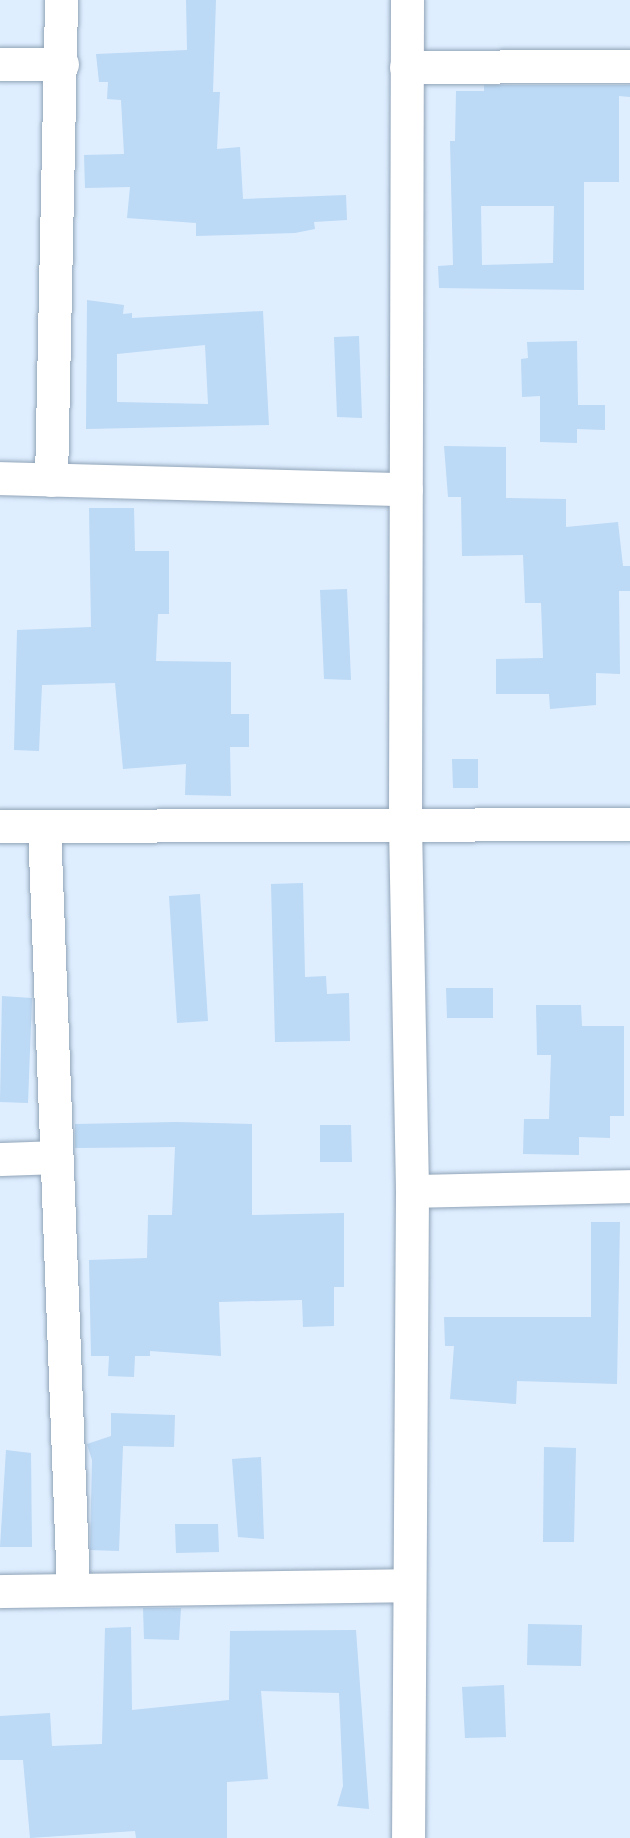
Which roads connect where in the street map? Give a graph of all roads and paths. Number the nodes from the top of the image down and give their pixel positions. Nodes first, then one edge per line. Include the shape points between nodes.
1 (61, 0) edge
2 (407, 0) edge
3 (0, 64) edge
4 (62, 64) junction
5 (630, 66) edge
6 (406, 68) junction
7 (0, 478) edge
8 (51, 480) junction
9 (405, 489) junction
10 (630, 824) edge
11 (405, 825) junction
12 (0, 826) edge
13 (44, 826) junction
14 (56, 1158) junction
15 (0, 1159) edge
16 (630, 1186) edge
17 (412, 1191) junction
18 (405, 1585) junction
19 (73, 1588) junction
20 (0, 1592) edge
21 (408, 1838) edge

1 - 4 street
2 - 6 street
3 - 4 street
4 - 8 street
5 - 6 street
6 - 9 street
7 - 8 street
8 - 9 street
9 - 11 street
10 - 11 street
11 - 13 street
11 - 17 street
12 - 13 street
13 - 14 street
14 - 15 street
14 - 19 street
16 - 17 street
17 - 18 street
18 - 19 street
18 - 21 street
19 - 20 street

